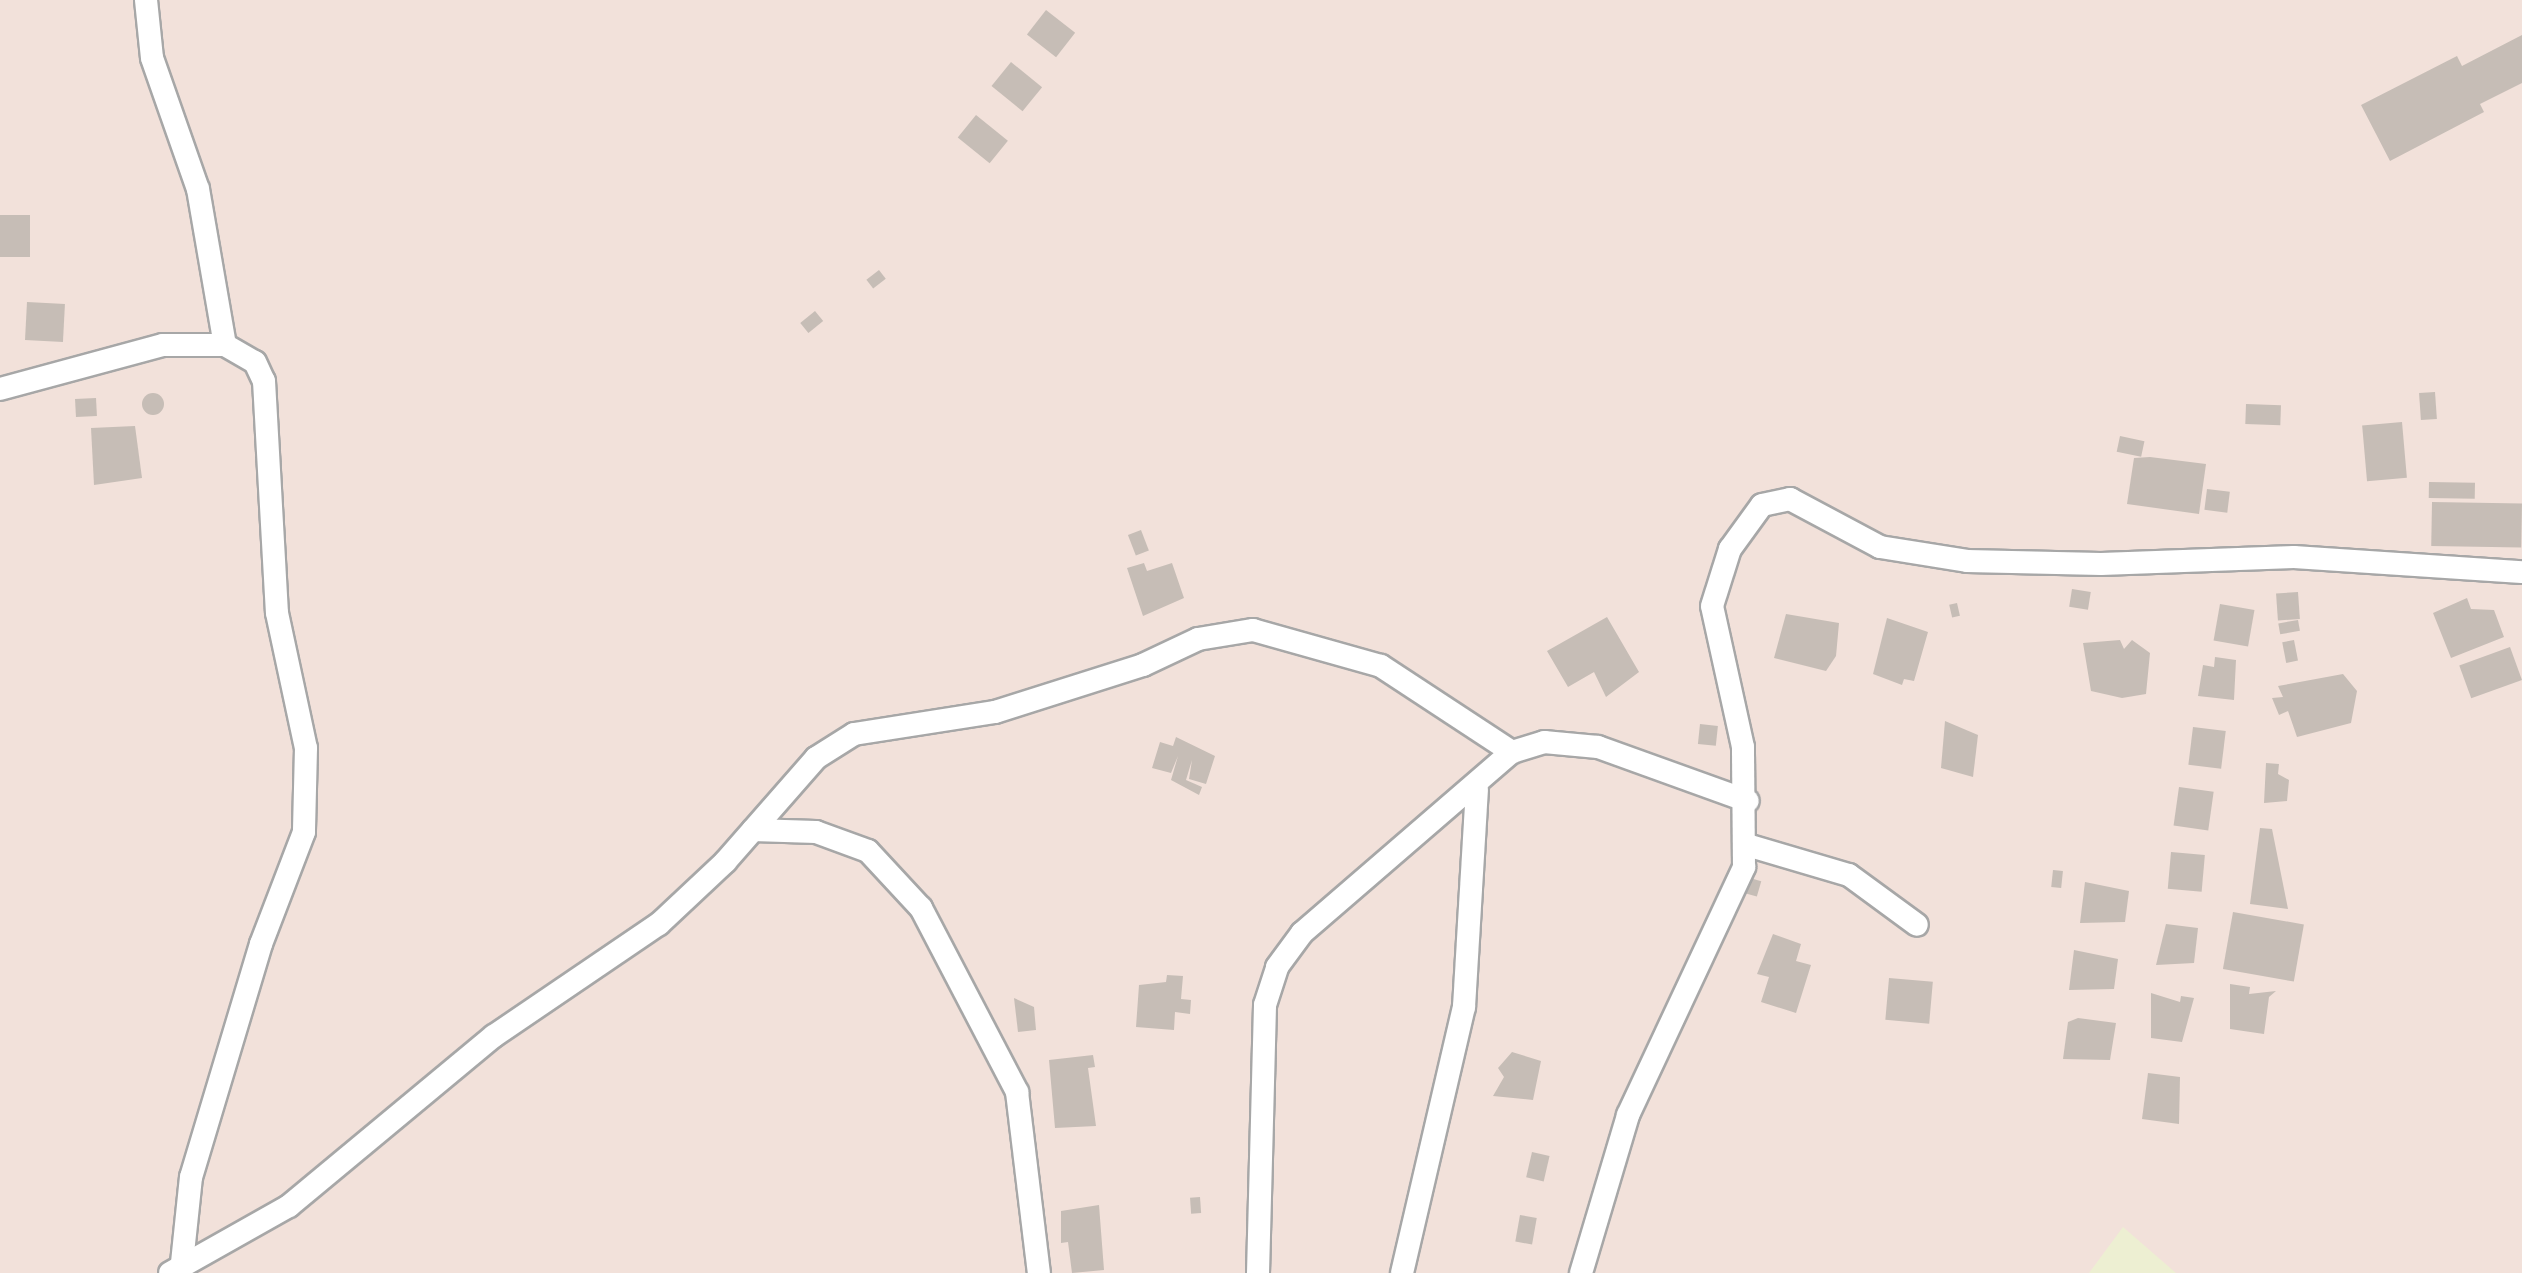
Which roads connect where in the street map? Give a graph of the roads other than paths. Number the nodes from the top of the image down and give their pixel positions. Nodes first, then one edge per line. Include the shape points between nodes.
1 (146, 0) edge
2 (226, 345) junction
3 (0, 389) edge
4 (2522, 572) edge
5 (1512, 752) junction
6 (1477, 788) junction
7 (1748, 801) junction
8 (753, 830) junction
9 (1747, 845) junction
10 (1916, 925) dead end
11 (176, 1268) edge
12 (1040, 1273) edge
13 (1258, 1273) edge
14 (1402, 1273) edge
15 (1580, 1273) edge

1 - 2 street via 152,58 198,188
2 - 3 street via 145,348
2 - 11 street via 255,362 264,381 278,613 306,748 306,786 296,863 261,944 191,1178
4 - 7 street via 2294,557 1967,561 1880,547 1806,505 1775,498 1748,518 1713,592 1712,620 1736,709
5 - 6 street
5 - 7 street via 1544,742 1598,747
5 - 8 street via 1381,666 1290,637 1226,630 1143,666 995,712 854,734 816,758
6 - 13 street via 1302,934 1277,967 1265,1005
6 - 14 street via 1464,1007
7 - 9 street
8 - 11 street via 658,924 494,1036 314,1188
8 - 12 street via 816,832 856,846 887,865 921,908 1017,1092
9 - 10 street via 1849,874
9 - 15 street via 1724,921 1628,1115

